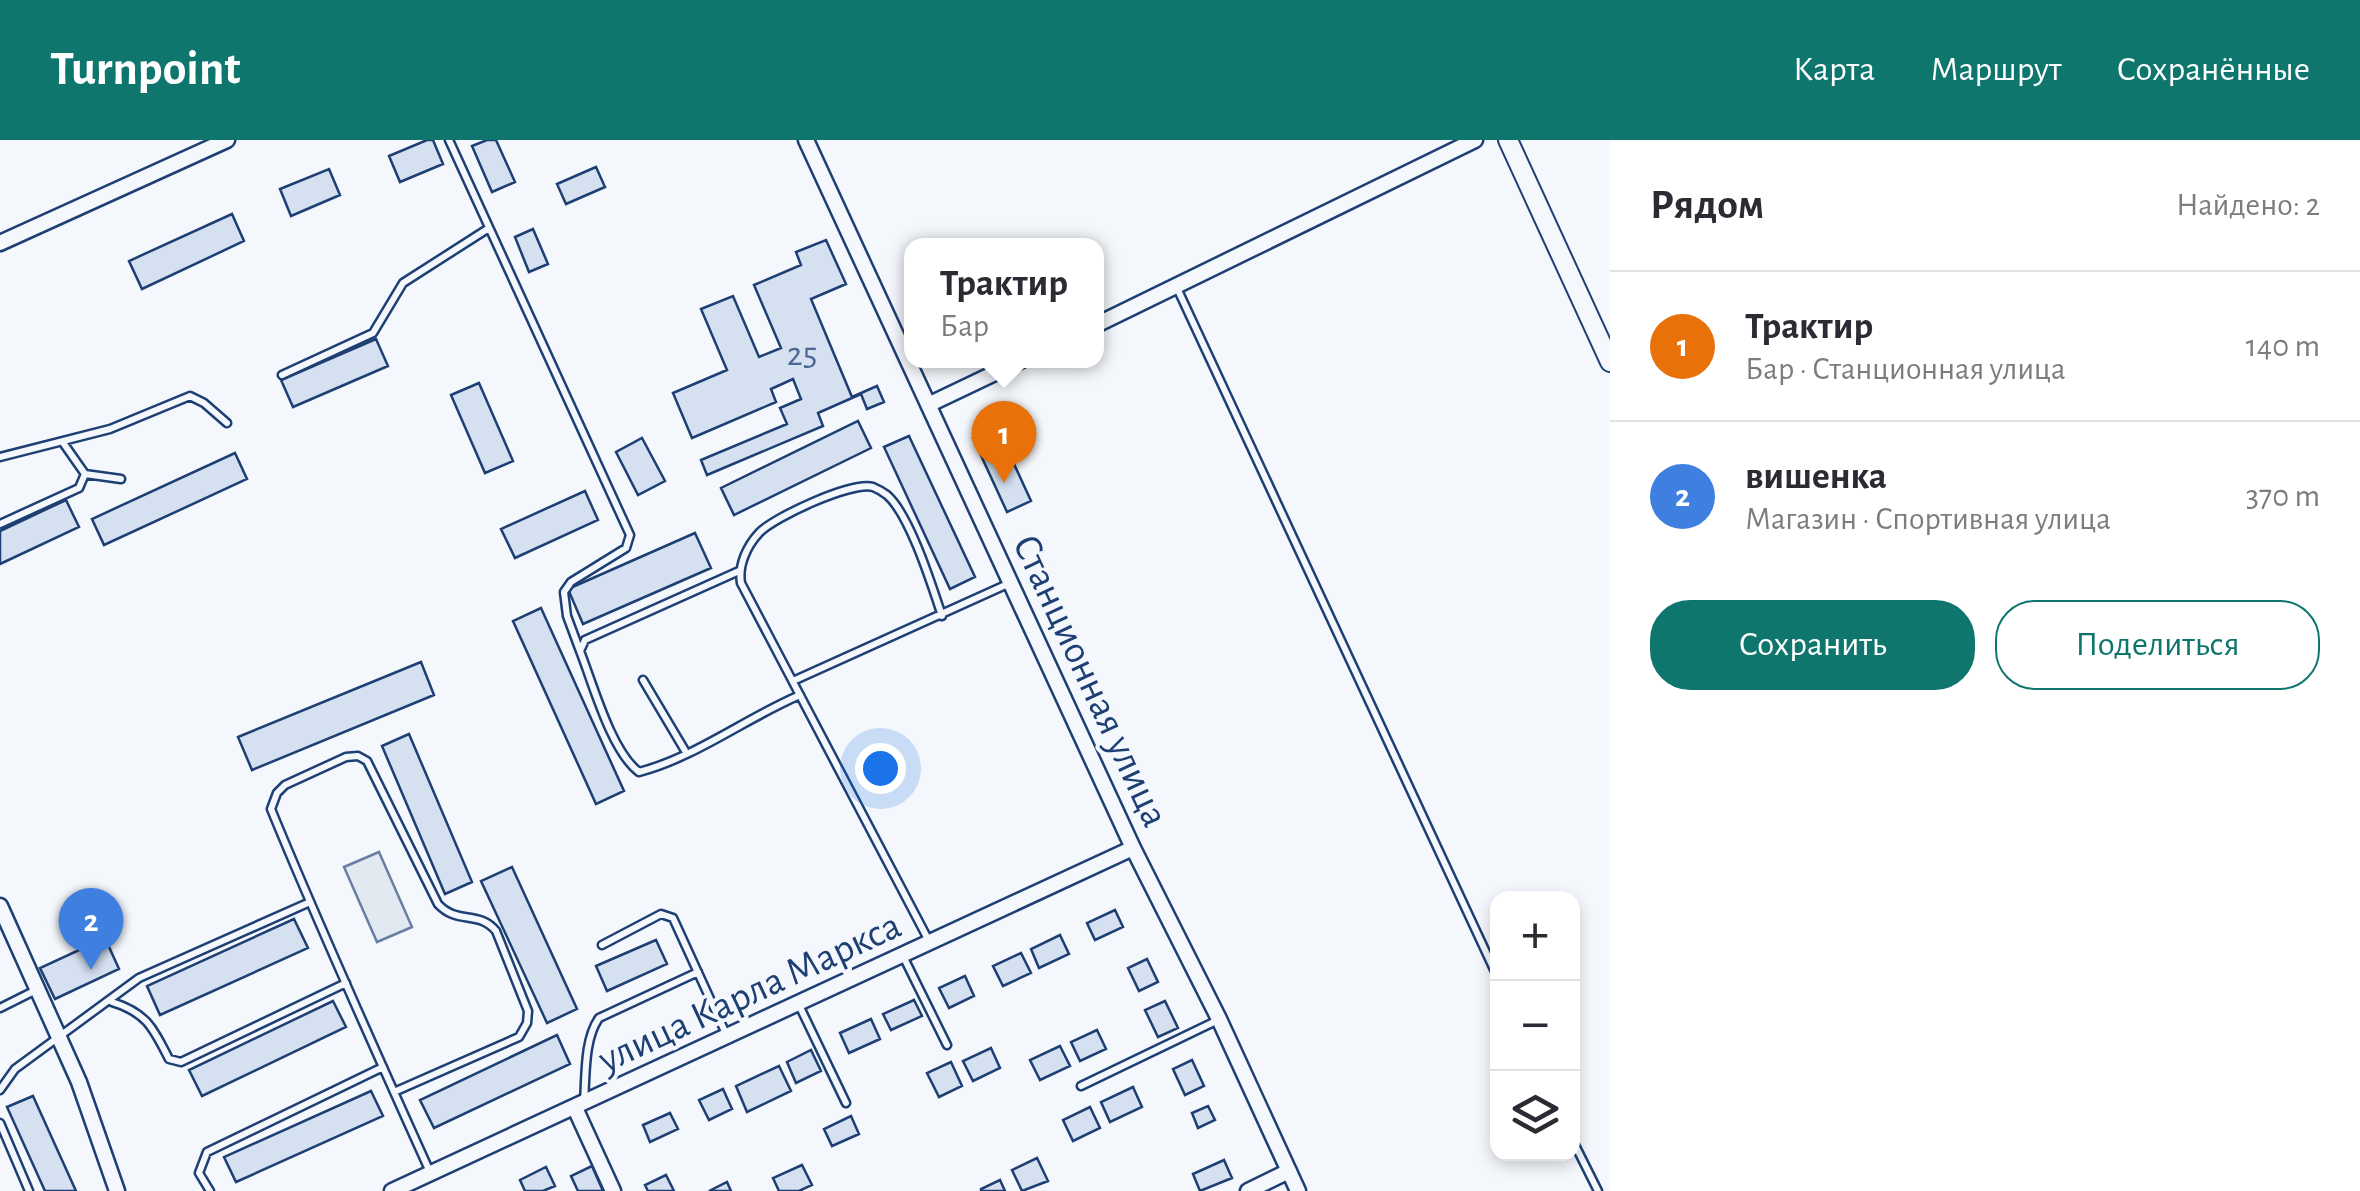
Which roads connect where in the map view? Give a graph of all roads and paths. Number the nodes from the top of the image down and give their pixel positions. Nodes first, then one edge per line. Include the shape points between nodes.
1 (449, 140) edge
2 (806, 140) edge
3 (1475, 140) edge
4 (1508, 140) edge
5 (223, 141) edge
6 (489, 228) junction
7 (0, 244) edge
8 (1176, 287) junction
9 (1104, 321) edge
10 (904, 349) edge
11 (1610, 362) edge
12 (913, 368) edge
13 (1005, 368) edge
14 (282, 374) dead end
15 (930, 404) junction
16 (227, 423) dead end
17 (64, 443) junction
18 (0, 457) edge
19 (85, 474) junction
20 (122, 479) dead end
21 (0, 524) edge
22 (739, 571) junction
23 (1011, 582) junction
24 (942, 616) junction
25 (580, 652) junction
26 (643, 680) dead end
27 (793, 681) junction
28 (800, 695) junction
29 (687, 754) junction
30 (1133, 848) junction
31 (310, 902) junction
32 (0, 906) edge
33 (930, 942) junction
34 (602, 945) dead end
35 (903, 955) junction
36 (1490, 961) edge
37 (698, 972) junction
38 (346, 984) junction
39 (38, 989) junction
40 (111, 1002) junction
41 (798, 1004) junction
42 (0, 1008) edge
43 (1219, 1019) junction
44 (58, 1034) junction
45 (728, 1037) junction
46 (947, 1045) dead end
47 (383, 1068) junction
48 (1081, 1086) dead end
49 (0, 1090) edge
50 (394, 1092) junction
51 (846, 1104) dead end
52 (580, 1106) junction
53 (0, 1123) edge
54 (1580, 1155) edge
55 (1288, 1171) junction
56 (430, 1174) junction
57 (397, 1190) edge
58 (30, 1191) edge
59 (117, 1191) edge
60 (210, 1191) edge
61 (613, 1191) edge
62 (1248, 1191) edge
63 (1298, 1191) edge
64 (1598, 1191) edge

1 - 6 lane
2 - 10 street, Станционная улица
3 - 8 street
4 - 11 main road
5 - 7 street
6 - 14 lane via 402,283 373,333
6 - 25 lane via 630,536 626,548 564,592
8 - 9 street
8 - 36 lane
12 - 15 street, Станционная улица
13 - 15 street
15 - 23 street, Станционная улица
16 - 17 lane via 190,396
17 - 18 lane
17 - 19 lane
19 - 20 lane
19 - 21 lane via 79,488
22 - 24 lane via 770,523 872,486 900,510
22 - 25 lane via 585,640
22 - 27 lane
23 - 24 lane
23 - 30 street, Станционная улица
24 - 27 lane
25 - 29 lane via 629,764 639,772
26 - 29 lane
27 - 28 lane
28 - 29 lane
28 - 33 lane
30 - 33 street, улица Карла Маркса
30 - 43 street, Станционная улица
31 - 38 lane
31 - 40 lane via 139,978
31 - 50 lane via 270,809 285,785 358,756 367,761 438,904 451,916 479,919 496,931 528,1011 519,1036
32 - 39 street
33 - 35 street, улица Карла Маркса
34 - 37 lane via 667,914
35 - 41 street, улица Карла Маркса
35 - 46 lane
37 - 45 lane
37 - 52 lane via 594,1023
38 - 40 lane via 181,1062 168,1059 143,1016
38 - 47 lane
39 - 42 lane
39 - 44 street
40 - 44 lane
41 - 45 street, улица Карла Маркса
41 - 51 lane
43 - 48 lane
43 - 55 street, Станционная улица
44 - 49 lane
44 - 59 street
45 - 52 street, улица Карла Маркса
47 - 50 lane
47 - 60 lane via 207,1152 199,1173
50 - 56 lane
52 - 56 street, улица Карла Маркса
52 - 61 street
53 - 58 lane
54 - 64 lane
55 - 62 street
55 - 63 street, Станционная улица
56 - 57 street, улица Карла Маркса

